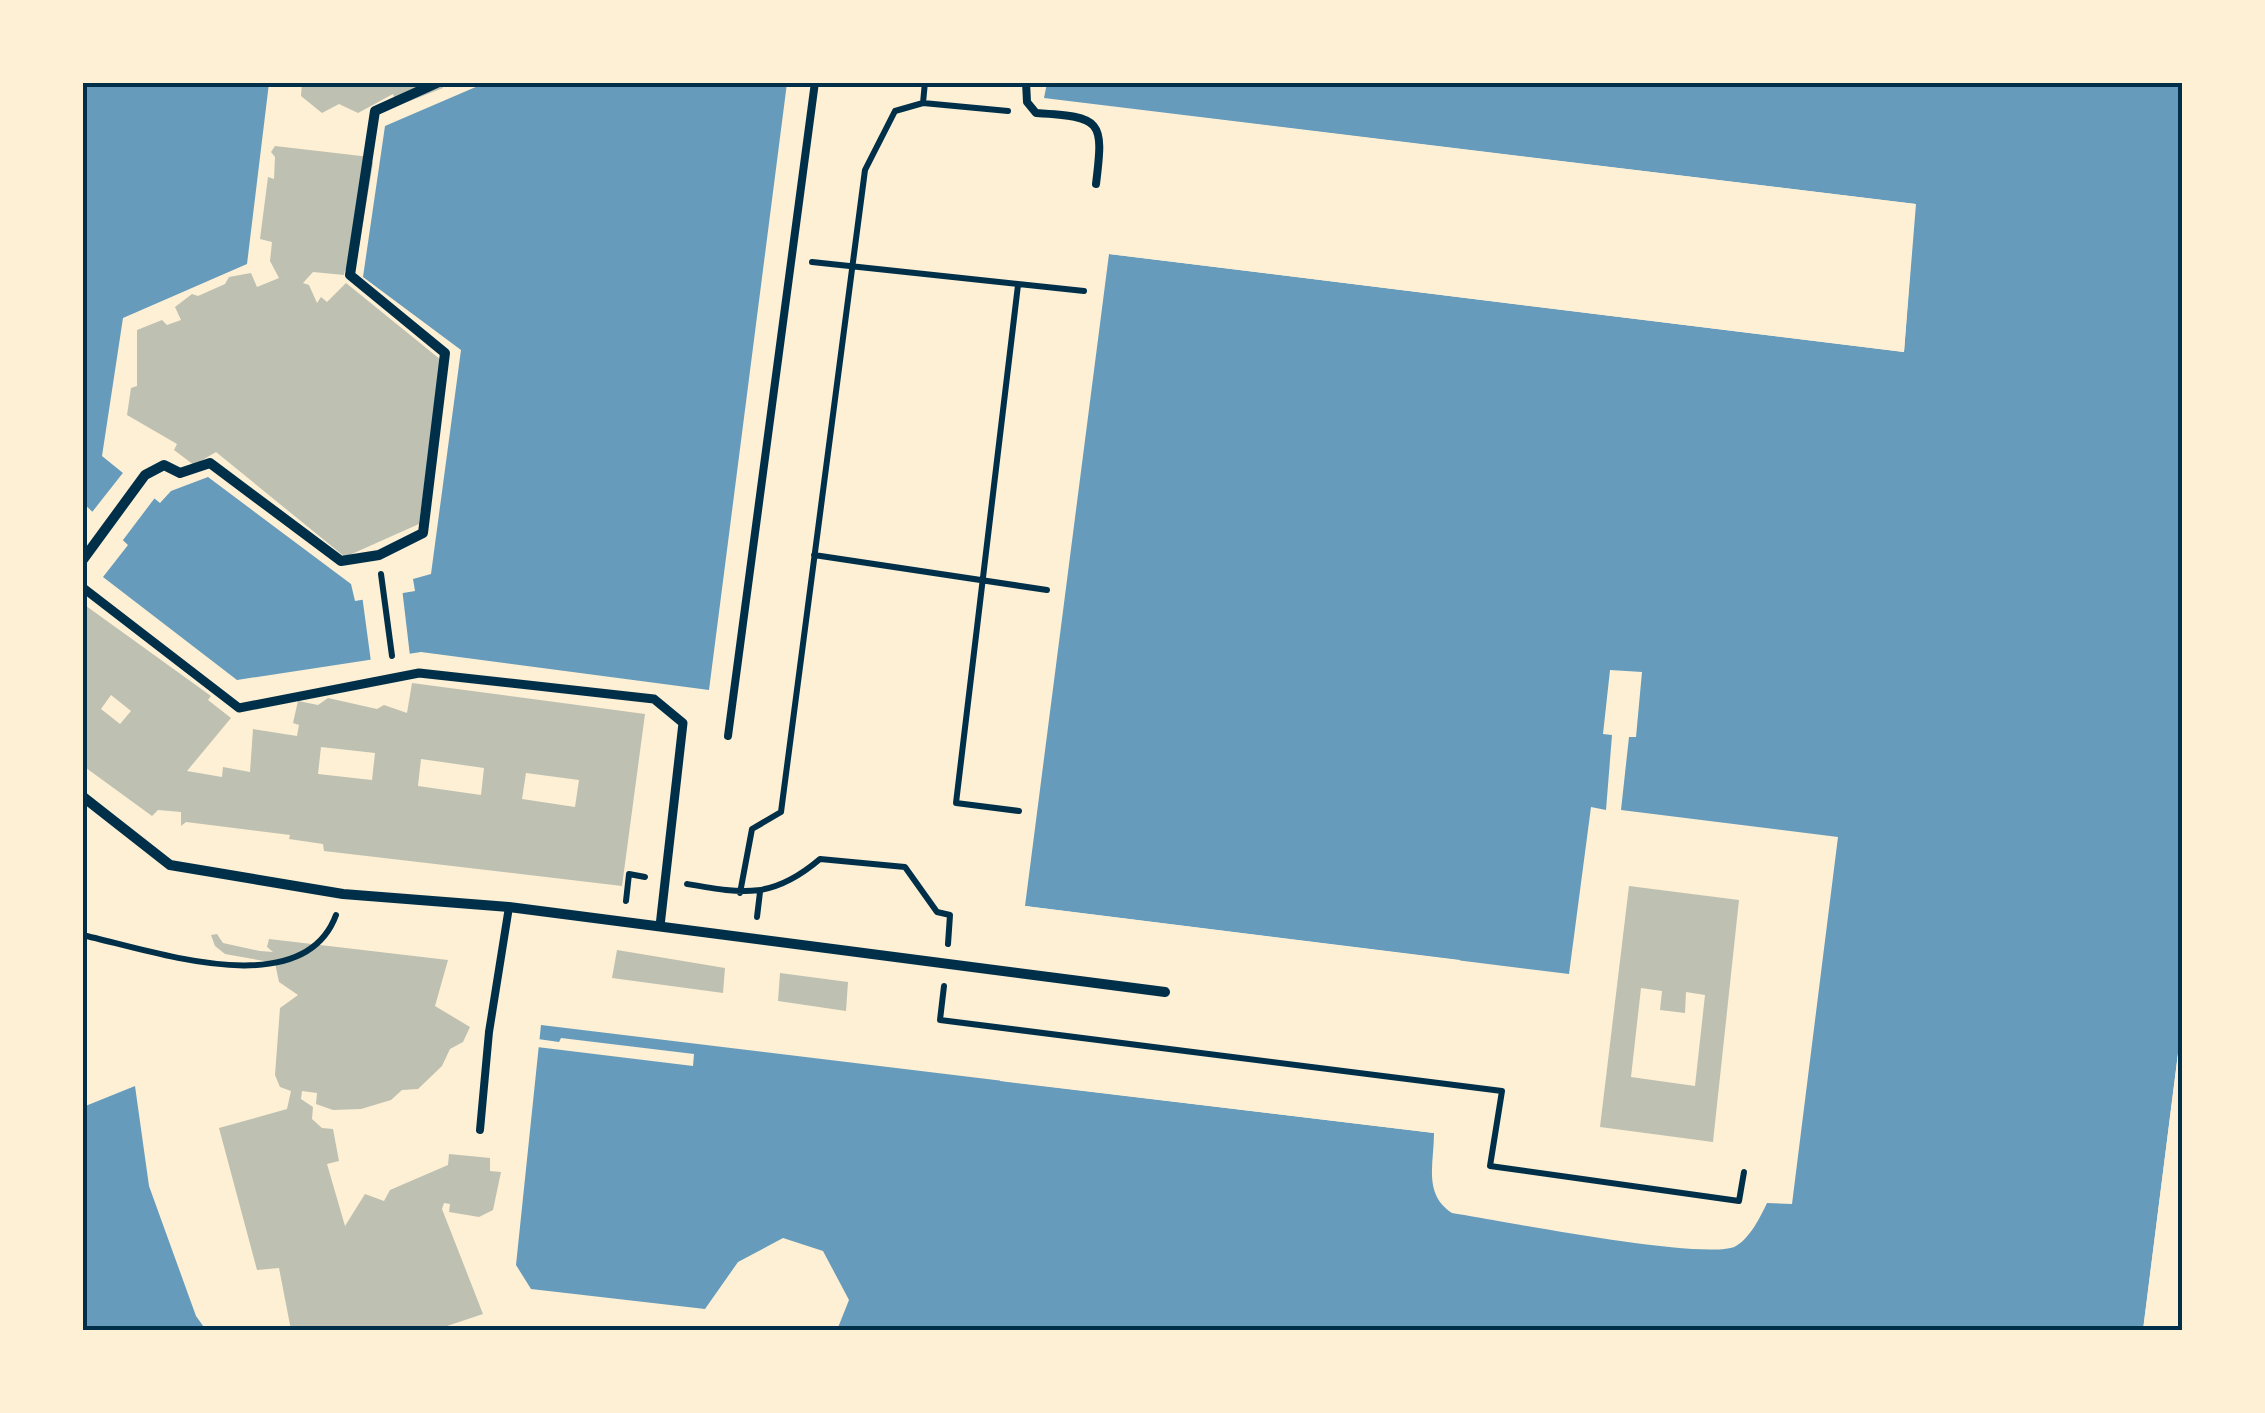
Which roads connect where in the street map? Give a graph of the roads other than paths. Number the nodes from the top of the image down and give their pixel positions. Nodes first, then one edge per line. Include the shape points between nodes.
1 (439, 82) edge
2 (815, 82) edge
3 (1026, 82) edge
4 (1096, 184) dead end
5 (82, 561) edge
6 (82, 587) edge
7 (728, 736) dead end
8 (82, 796) edge
9 (509, 908) junction
10 (660, 926) junction
11 (1165, 992) dead end
12 (480, 1130) dead end

1 - 5 street via 375,111 350,274 445,353 423,533 379,555 342,561 210,463 180,472 164,465 145,475
2 - 7 lane
3 - 4 lane via 1027,102 1036,113 1090,120 1098,128
6 - 10 street via 239,708 419,673 654,699 683,723
8 - 9 street via 170,865 343,894
9 - 10 street
9 - 12 lane
10 - 11 street

